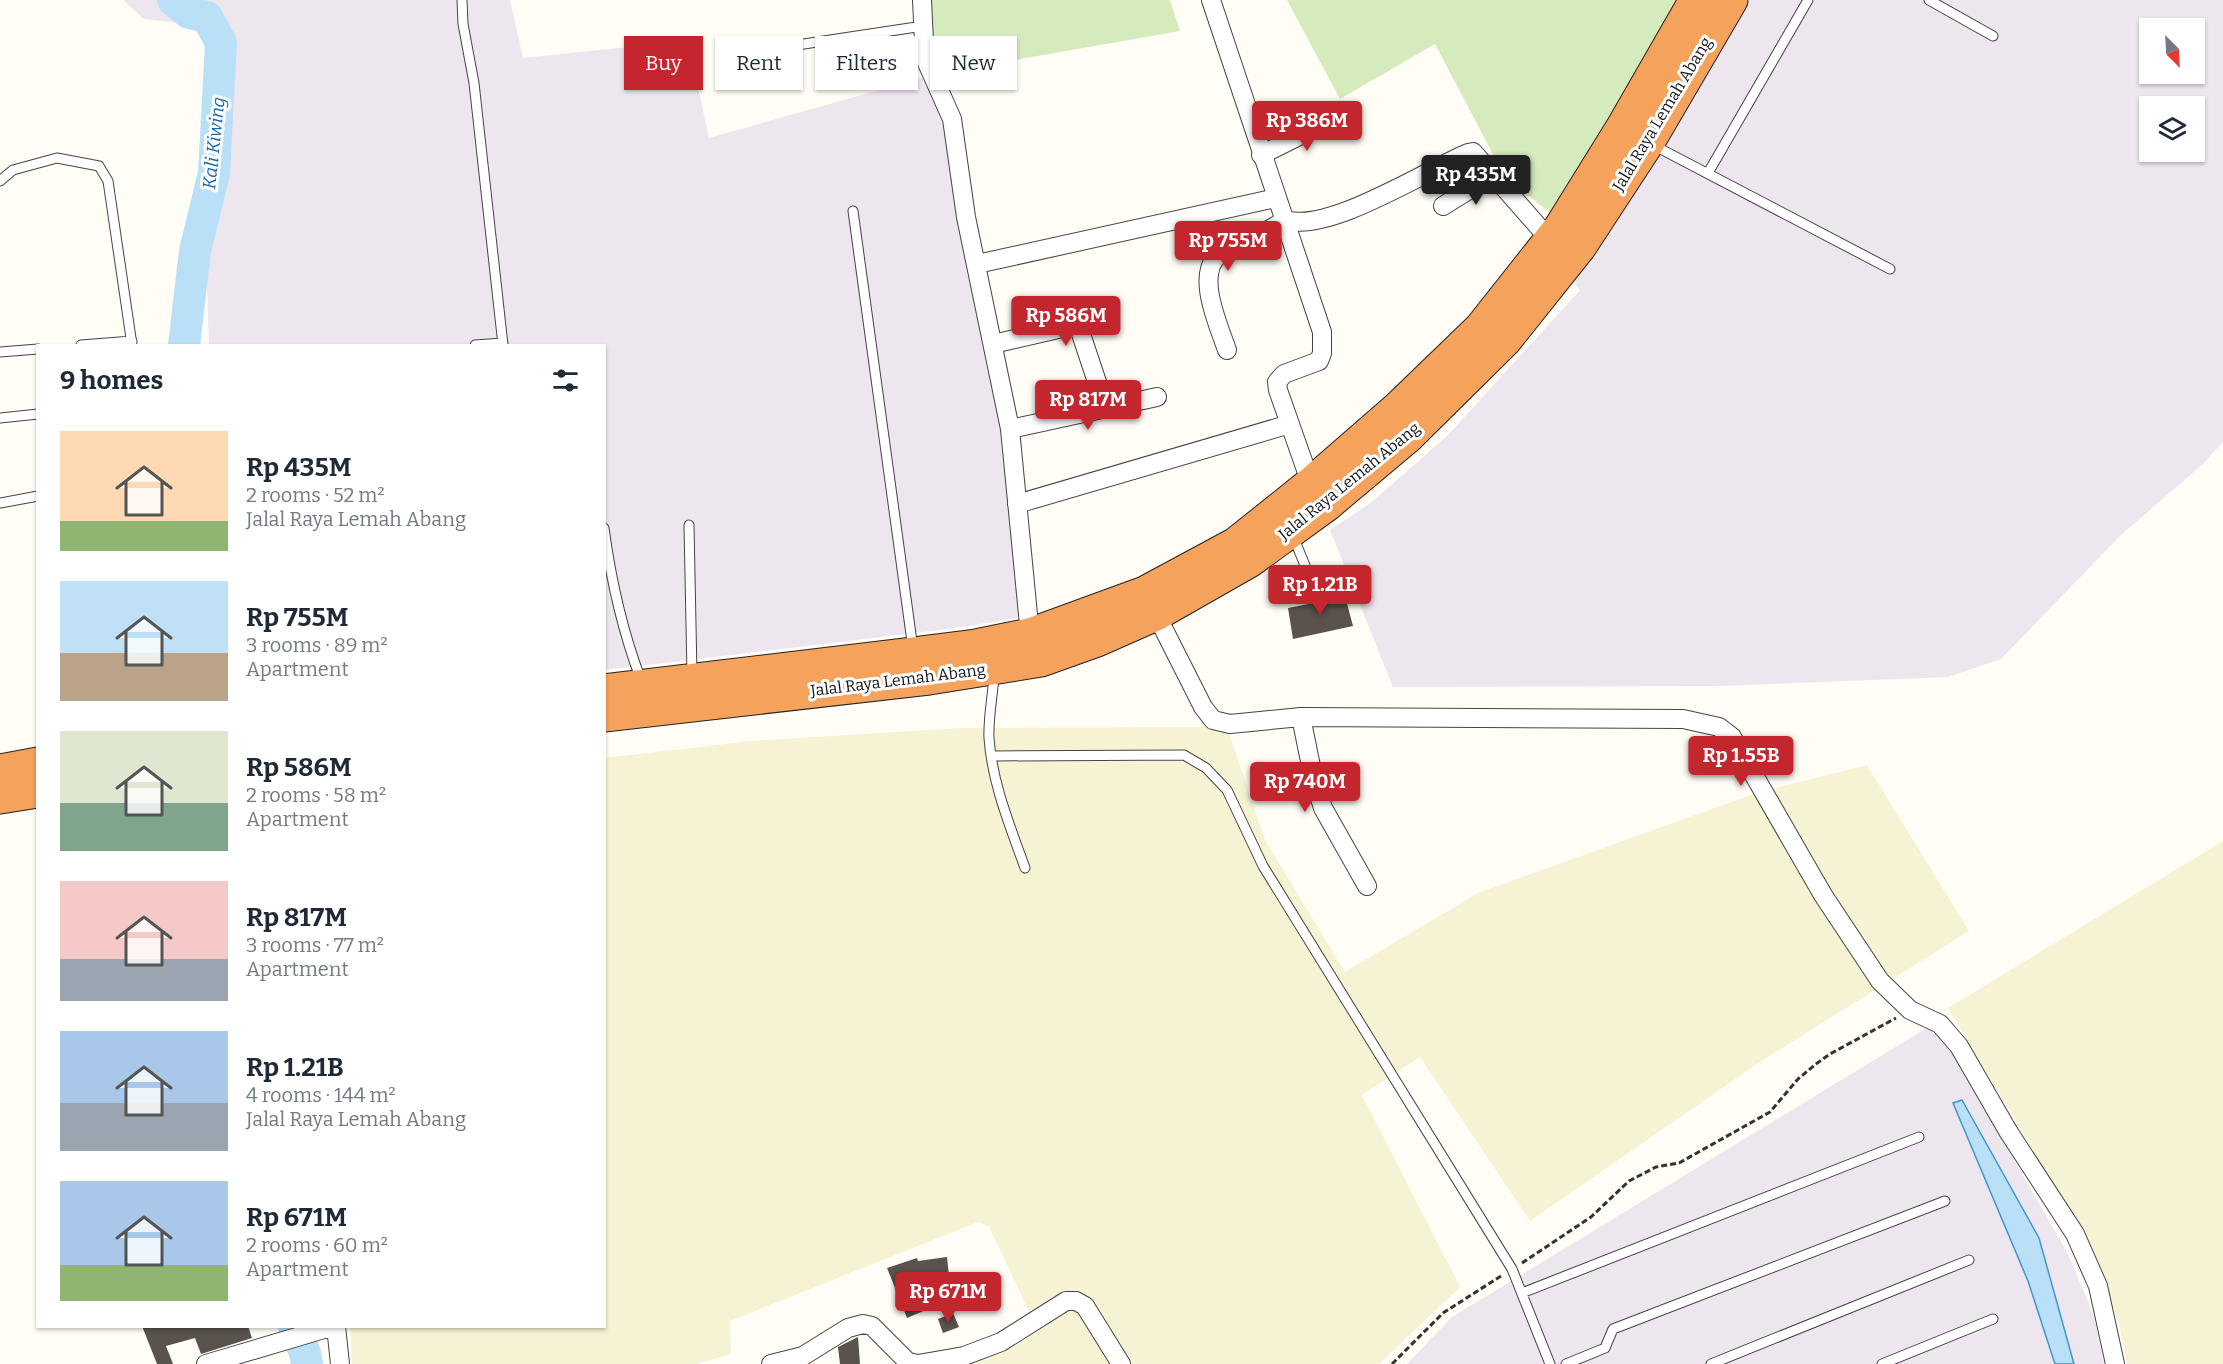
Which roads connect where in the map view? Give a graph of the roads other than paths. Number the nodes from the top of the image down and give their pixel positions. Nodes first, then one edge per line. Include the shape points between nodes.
1 (462, 0) edge
2 (922, 0) edge
3 (1210, 0) edge
4 (1696, 0) edge
5 (1731, 0) edge
6 (1808, 0) edge
7 (1929, 0) edge
8 (923, 26) junction
9 (1993, 36) dead end
10 (803, 44) edge
11 (1337, 117) dead end
12 (1635, 134) junction
13 (1261, 155) junction
14 (1708, 173) junction
15 (1491, 176) junction
16 (0, 181) edge
17 (1276, 198) junction
18 (1443, 206) dead end
19 (853, 211) dead end
20 (1286, 220) junction
21 (1551, 241) junction
22 (976, 264) junction
23 (1890, 269) dead end
24 (132, 343) edge
25 (106, 344) edge
26 (503, 344) edge
27 (993, 344) junction
28 (36, 349) edge
29 (1227, 350) dead end
30 (0, 352) edge
31 (1157, 396) dead end
32 (1106, 409) junction
33 (36, 414) edge
34 (0, 418) edge
35 (1290, 424) junction
36 (1010, 429) junction
37 (1311, 484) junction
38 (36, 495) edge
39 (0, 503) edge
40 (1017, 504) junction
41 (689, 525) dead end
42 (1291, 531) junction
43 (606, 542) edge
44 (1315, 590) dead end
45 (1156, 614) junction
46 (1030, 635) junction
47 (914, 654) junction
48 (995, 668) junction
49 (692, 680) junction
50 (643, 686) junction
51 (606, 691) edge
52 (606, 715) edge
53 (1301, 717) junction
54 (992, 756) junction
55 (36, 764) edge
56 (0, 771) edge
57 (36, 791) edge
58 (0, 797) edge
59 (1025, 868) dead end
60 (1367, 886) dead end
61 (1919, 1137) dead end
62 (1945, 1201) dead end
63 (1970, 1260) dead end
64 (1522, 1293) junction
65 (1993, 1320) dead end
66 (327, 1328) edge
67 (335, 1328) edge
68 (206, 1364) edge
69 (340, 1364) edge
70 (771, 1364) edge
71 (1121, 1364) edge
72 (1550, 1364) edge
73 (1566, 1364) edge
74 (1711, 1364) edge
75 (1882, 1364) edge
76 (2115, 1364) edge

1 - 26 lane
2 - 8 street
3 - 13 street
4 - 12 highway, Jalal Raya Lemah Abang
5 - 12 highway, Jalal Raya Lemah Abang
6 - 14 lane
7 - 9 lane
8 - 10 lane
8 - 22 street via 927,63 952,119
11 - 13 street
12 - 14 lane
12 - 21 highway, Jalal Raya Lemah Abang
12 - 42 highway, Jalal Raya Lemah Abang via 1580,246 1505,340 1408,436
13 - 17 street
14 - 23 lane
15 - 18 street
15 - 20 street via 1476,155 1468,153 1330,217 1295,223
15 - 21 street
16 - 24 lane via 13,170 57,158 99,166 108,181
17 - 20 street
17 - 22 street
19 - 47 lane
20 - 29 street via 1214,260 1208,279 1209,296
20 - 35 street via 1322,332 1319,361 1284,374 1277,382
21 - 37 highway, Jalal Raya Lemah Abang via 1481,328
22 - 27 street
24 - 25 lane
27 - 32 street via 1071,326 1079,328
27 - 36 street
28 - 30 lane
31 - 32 street
32 - 36 street
33 - 34 lane
35 - 37 street
35 - 40 street
36 - 40 street
37 - 46 highway, Jalal Raya Lemah Abang via 1236,544 1146,593
38 - 39 lane
40 - 46 street
41 - 49 lane
42 - 44 lane
42 - 45 highway, Jalal Raya Lemah Abang via 1249,561
43 - 50 lane via 621,624
45 - 48 highway, Jalal Raya Lemah Abang via 1041,660
45 - 53 street via 1203,707 1214,720 1230,724
46 - 47 highway, Jalal Raya Lemah Abang
47 - 49 highway, Jalal Raya Lemah Abang
48 - 52 highway, Jalal Raya Lemah Abang
48 - 54 lane via 989,737
49 - 50 highway, Jalal Raya Lemah Abang
50 - 51 highway, Jalal Raya Lemah Abang
53 - 60 street via 1323,808
53 - 76 street via 1683,718 1719,727 1732,737 1823,895 1880,981 1910,1010 1940,1024 1959,1046 2075,1234 2098,1286
54 - 59 lane via 1000,795
54 - 64 lane via 1184,755 1206,768 1227,790 1263,866 1512,1269
55 - 56 highway
57 - 58 highway
61 - 64 lane
62 - 73 lane via 1613,1329 1605,1348
63 - 74 lane
64 - 72 lane
65 - 75 lane
66 - 68 street
67 - 69 street
70 - 71 street via 803,1356 848,1328 863,1324 872,1326 908,1362 918,1364 964,1356 1001,1342 1066,1301 1076,1301 1085,1306

